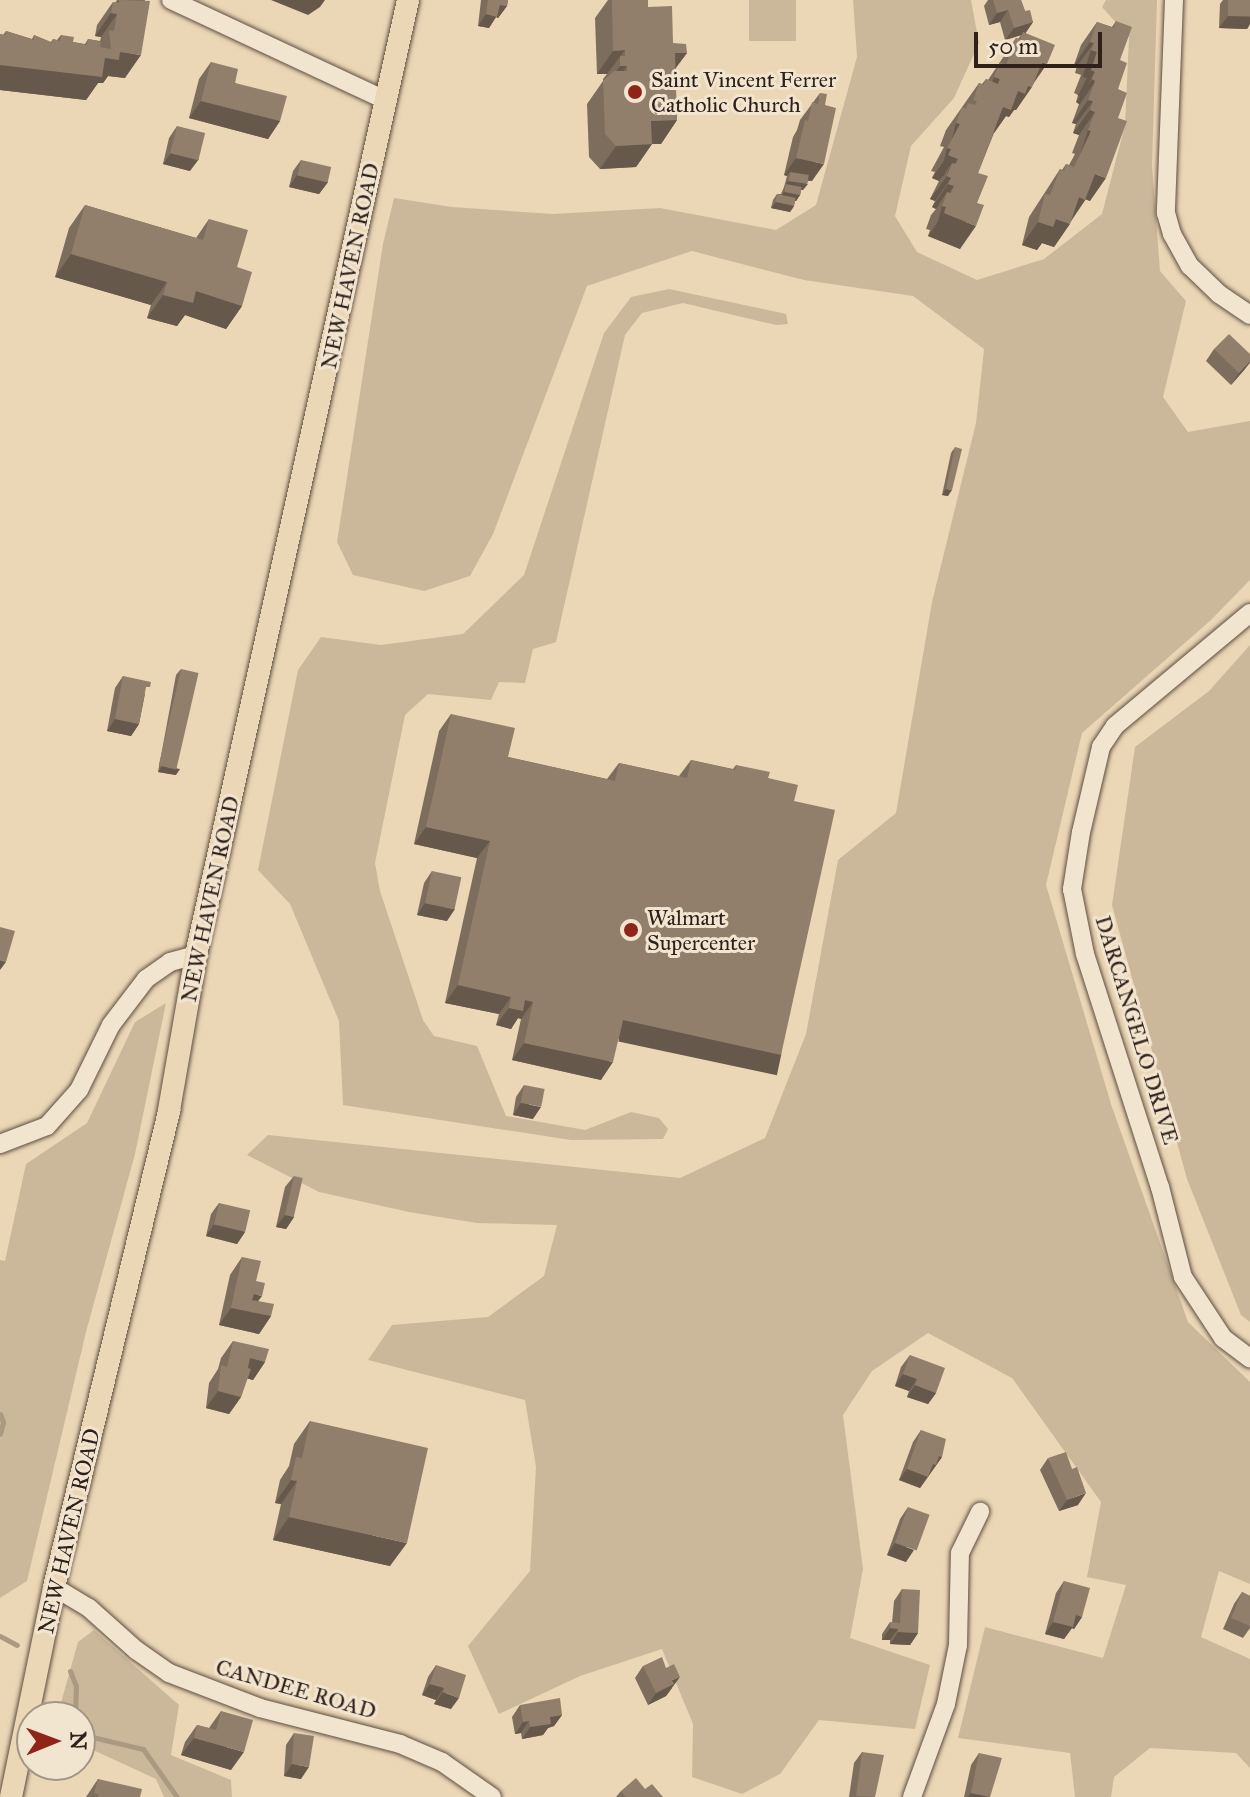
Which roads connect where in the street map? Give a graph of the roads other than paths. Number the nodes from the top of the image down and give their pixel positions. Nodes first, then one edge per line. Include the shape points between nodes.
1 (171, 0) edge
2 (408, 0) edge
3 (1174, 0) edge
4 (385, 100) junction
5 (1250, 315) edge
6 (1250, 613) edge
7 (196, 955) junction
8 (0, 1144) edge
9 (1250, 1358) edge
10 (980, 1512) dead end
11 (54, 1587) junction
12 (11, 1797) edge
13 (492, 1797) edge
14 (912, 1797) edge

1 - 4 street
2 - 4 main road, NEW HAVEN ROAD
3 - 5 street via 1166,213 1190,266
4 - 7 main road, NEW HAVEN ROAD
6 - 9 street, DARCANGELO DRIVE via 1115,726 1101,747 1072,889 1085,954 1160,1187 1183,1277 1223,1338
7 - 8 street via 170,962 146,979 111,1025 79,1090 47,1126
7 - 11 main road, NEW HAVEN ROAD via 169,1110
10 - 14 street via 960,1553 958,1645 946,1704
11 - 12 main road, NEW HAVEN ROAD
11 - 13 street, CANDEE ROAD via 89,1608 169,1673 260,1708 400,1744 442,1762

